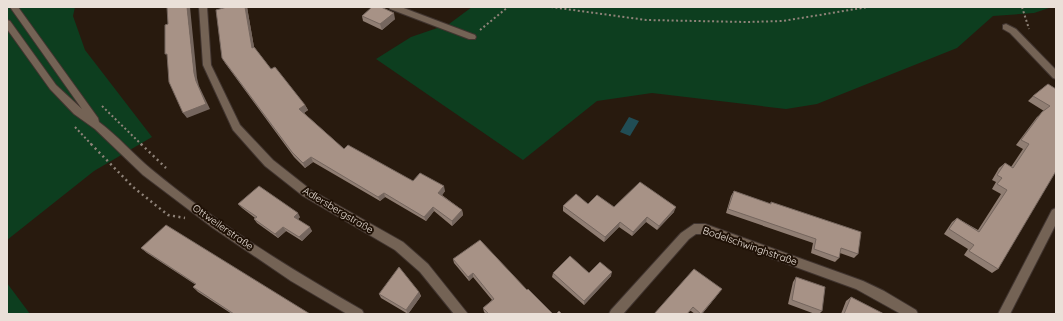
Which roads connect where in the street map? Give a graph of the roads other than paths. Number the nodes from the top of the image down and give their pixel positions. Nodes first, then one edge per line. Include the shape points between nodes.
1 (14, 7) edge
2 (203, 7) edge
3 (393, 7) edge
4 (7, 23) edge
5 (1006, 27) dead end
6 (472, 37) road end
7 (1056, 76) edge
8 (98, 126) junction
9 (1056, 213) edge
10 (358, 314) edge
11 (462, 314) edge
12 (615, 314) edge
13 (912, 314) edge
14 (1004, 314) edge

1 - 8 street, Ottweilerstraße
2 - 11 street, Adlersbergstraße via 207,65 236,127 269,163 307,193 399,246 424,268
3 - 6 street
4 - 8 street, Ottweilerstraße via 53,87 76,111
5 - 7 street via 1013,30
8 - 10 street, Ottweilerstraße via 147,172 217,225 295,277
9 - 14 street
12 - 13 street, Bodelschwinghstraße via 694,229 705,229 859,285

